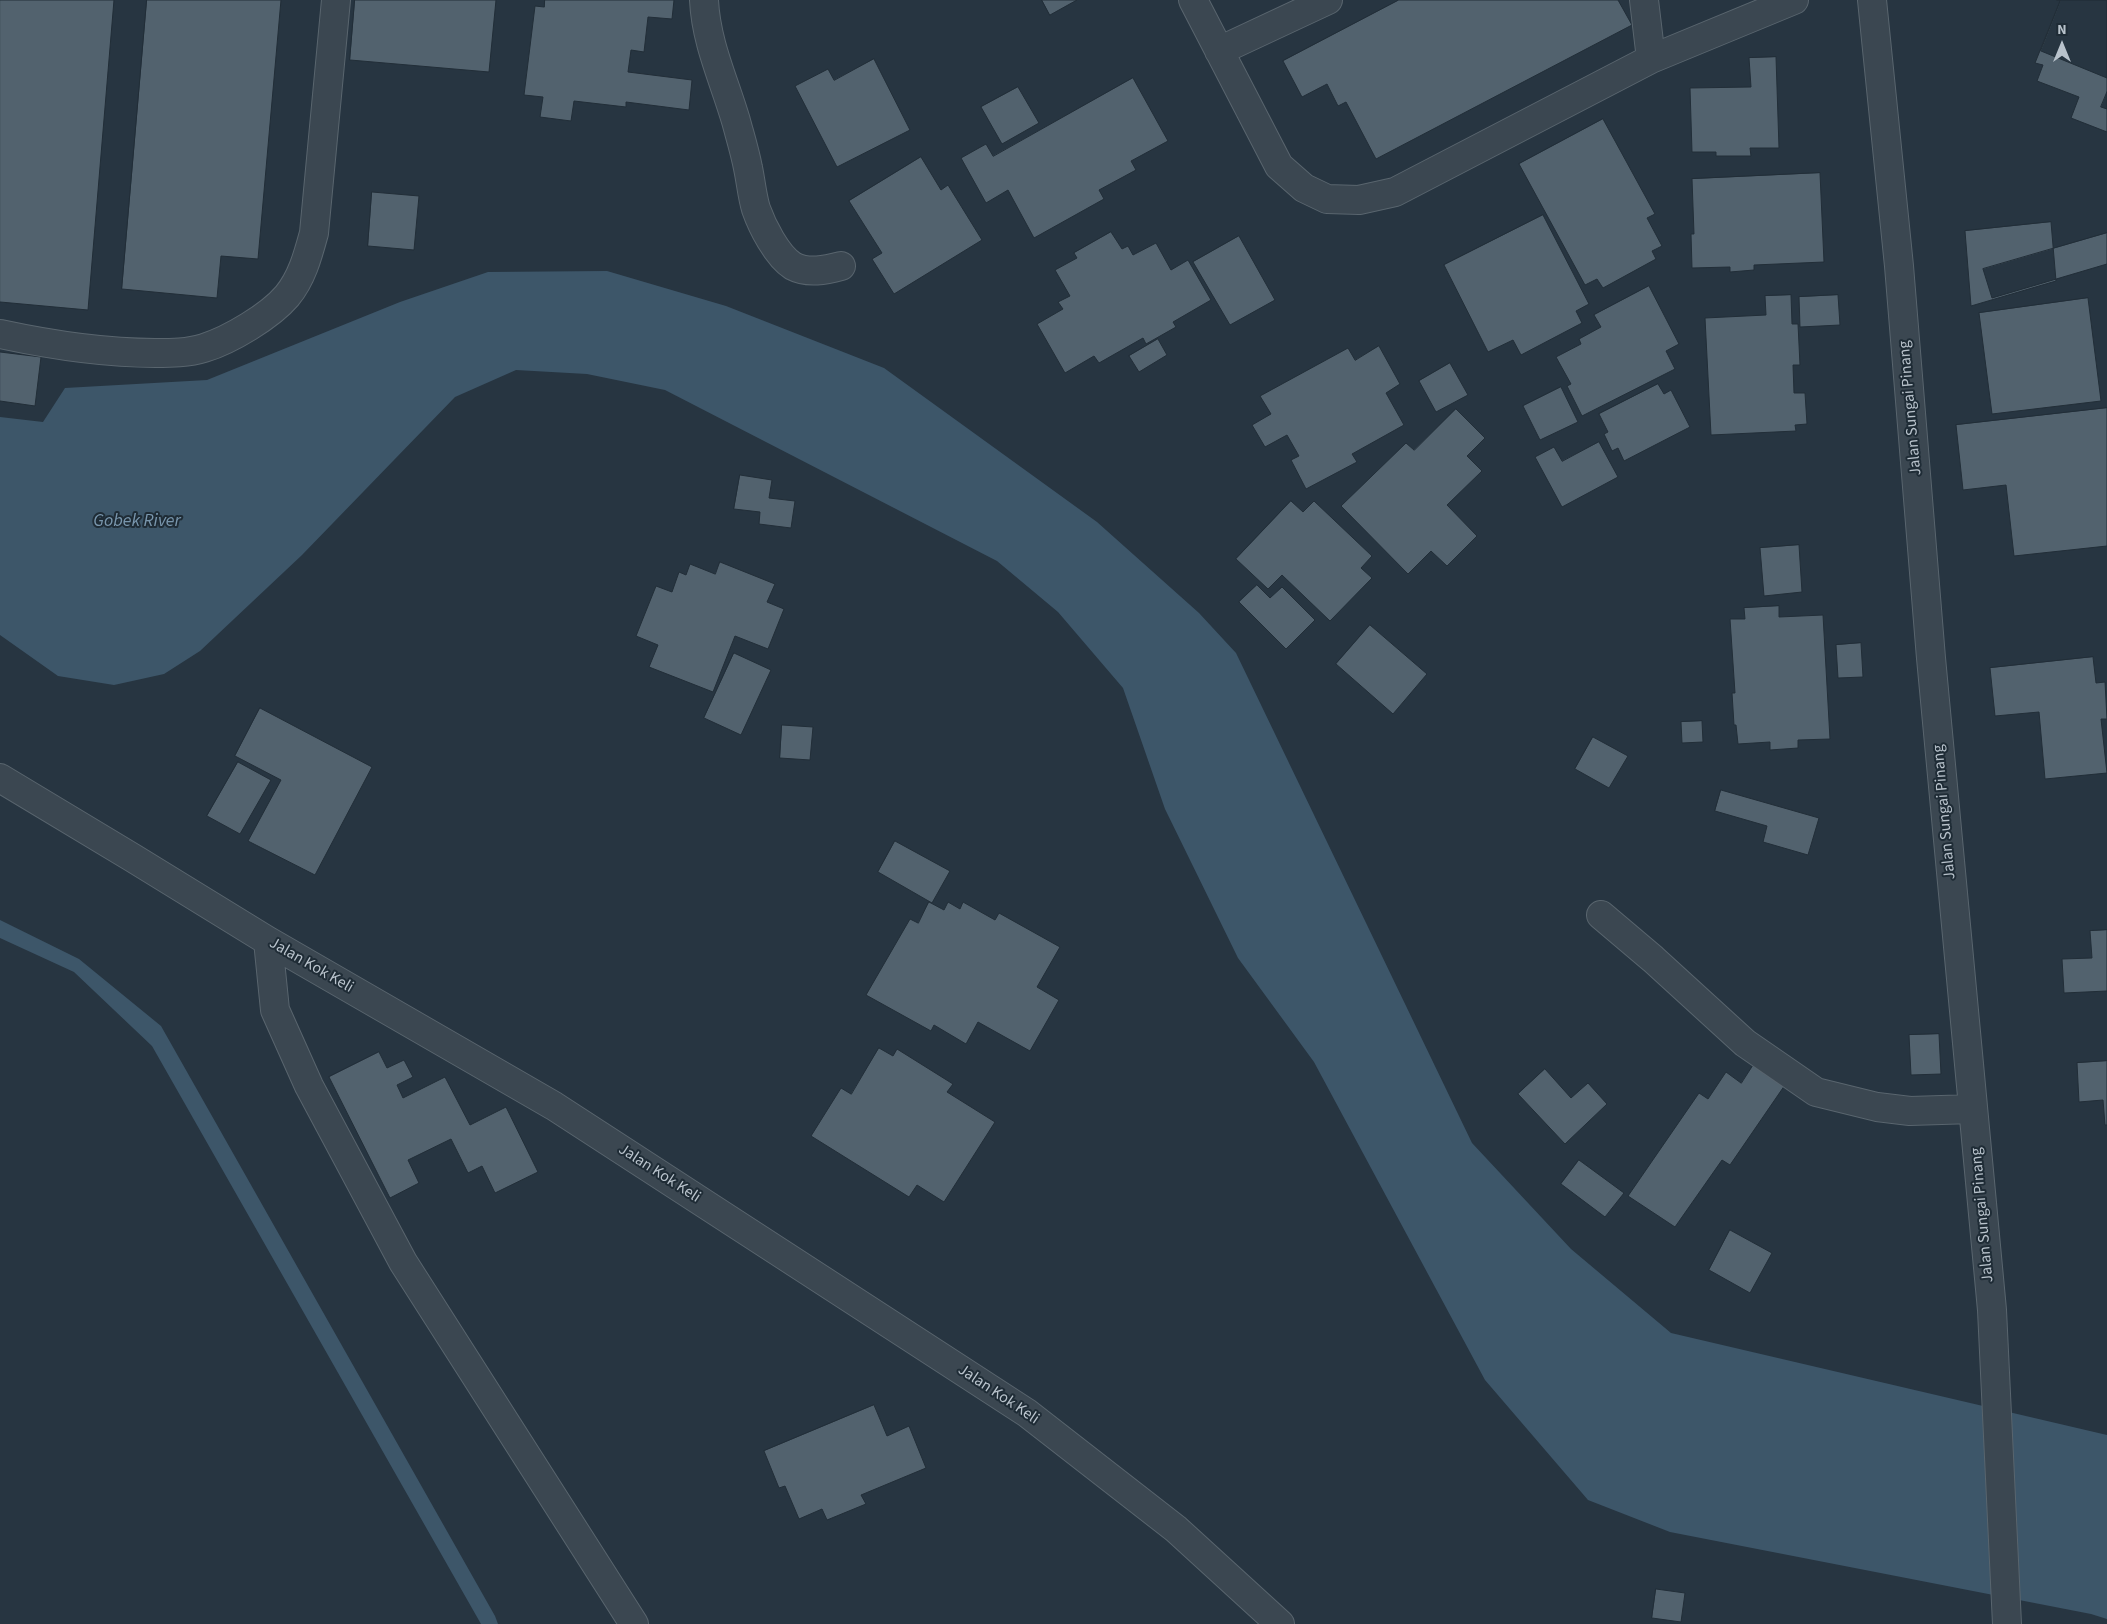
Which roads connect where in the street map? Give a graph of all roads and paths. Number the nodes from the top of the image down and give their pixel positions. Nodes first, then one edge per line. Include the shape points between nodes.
1 (336, 0) edge
2 (704, 0) edge
3 (1193, 0) edge
4 (1328, 0) edge
5 (1644, 0) edge
6 (1794, 0) edge
7 (1872, 0) edge
8 (1220, 51) junction
9 (1652, 59) junction
10 (841, 266) dead end
11 (0, 334) edge
12 (0, 778) edge
13 (1600, 915) dead end
14 (268, 941) junction
15 (1973, 1109) junction
16 (634, 1624) edge
17 (1280, 1624) edge
18 (2007, 1624) edge

1 - 11 street via 314,233 305,265 288,296 234,335 203,348 178,353 93,350
2 - 10 street via 713,52 735,119 756,209 768,235 793,266 810,271
3 - 8 street
4 - 8 street
5 - 9 street
6 - 9 street
7 - 15 street, Jalan Sungai Pinang via 1899,266
8 - 9 street via 1279,166 1304,188 1327,198 1359,200 1395,192
12 - 14 street, Jalan Kok Keli
13 - 15 street via 1744,1043 1816,1092 1877,1107 1910,1111
14 - 16 street via 275,1010 309,1086 403,1262
14 - 17 street, Jalan Kok Keli via 554,1106 1026,1413 1176,1529
15 - 18 street, Jalan Sungai Pinang via 1992,1310

